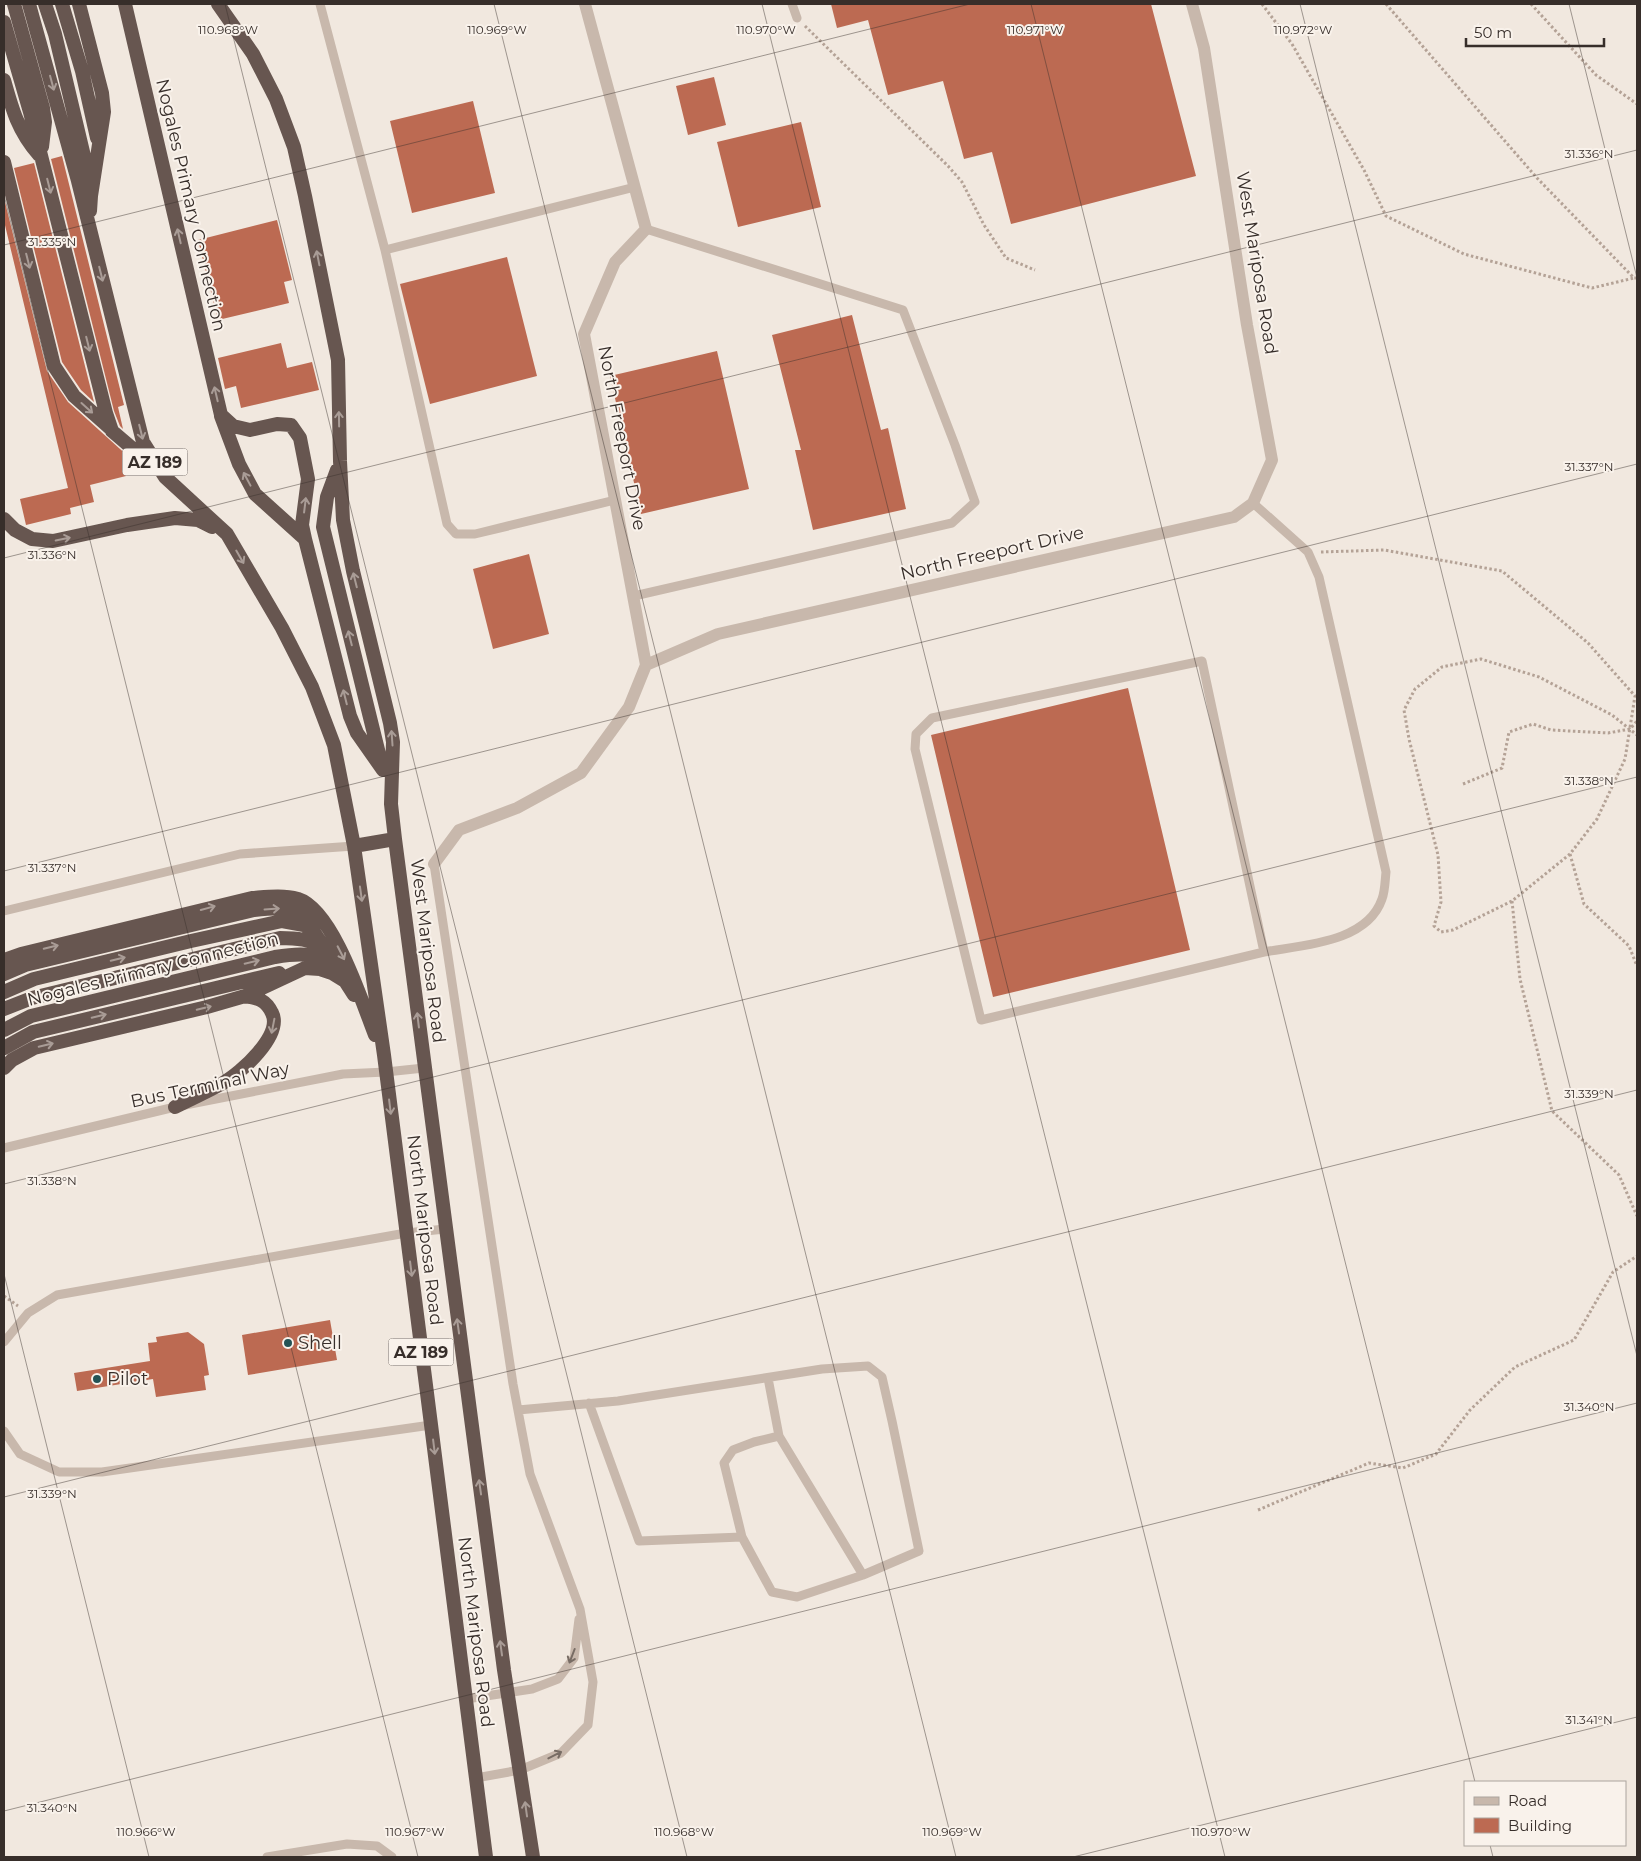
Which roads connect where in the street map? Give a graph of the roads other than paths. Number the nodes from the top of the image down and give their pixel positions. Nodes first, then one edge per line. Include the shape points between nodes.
1 (14, 4) edge
2 (29, 4) edge
3 (45, 4) edge
4 (62, 4) edge
5 (78, 4) edge
6 (125, 4) edge
7 (218, 4) edge
8 (320, 4) edge
9 (584, 4) edge
10 (792, 4) edge
11 (1192, 4) edge
12 (797, 18) road end
13 (4, 22) edge
14 (4, 80) edge
15 (4, 117) edge
16 (28, 142) junction
17 (41, 157) junction
18 (96, 158) junction
19 (4, 162) edge
20 (635, 186) junction
21 (91, 196) junction
22 (646, 229) junction
23 (93, 242) junction
24 (385, 250) junction
25 (221, 415) junction
26 (112, 431) junction
27 (340, 461) junction
28 (165, 477) junction
29 (615, 500) junction
30 (1253, 504) junction
31 (4, 519) edge
32 (227, 534) junction
33 (305, 539) junction
34 (634, 596) junction
35 (646, 665) junction
36 (383, 770) junction
37 (392, 804) junction
38 (395, 839) junction
39 (354, 846) junction
40 (434, 864) joint
41 (4, 911) edge
42 (332, 936) junction
43 (327, 952) junction
44 (1264, 952) junction
45 (4, 960) edge
46 (305, 968) junction
47 (4, 974) edge
48 (342, 976) junction
49 (4, 992) edge
50 (245, 996) junction
51 (4, 1009) edge
52 (4, 1030) edge
53 (375, 1034) junction
54 (4, 1048) edge
55 (384, 1055) junction
56 (4, 1068) edge
57 (424, 1068) junction
58 (386, 1072) junction
59 (175, 1107) junction
60 (4, 1148) edge
61 (445, 1229) junction
62 (406, 1233) junction
63 (4, 1342) edge
64 (768, 1378) junction
65 (589, 1403) junction
66 (518, 1410) junction
67 (431, 1425) junction
68 (4, 1431) edge
69 (779, 1436) junction
70 (742, 1537) junction
71 (863, 1576) junction
72 (580, 1609) junction
73 (507, 1694) junction
74 (466, 1699) junction
75 (520, 1770) junction
76 (476, 1778) junction
77 (266, 1857) edge
78 (392, 1857) edge
79 (486, 1857) edge
80 (533, 1857) edge

1 - 17 highway, AZ 189 via 43,108 45,122
2 -> 23 highway, AZ 189
3 - 21 highway, AZ 189 via 86,159
4 - 18 highway, AZ 189 via 91,110
5 - 18 highway, AZ 189 via 103,102
25 -> 6 highway, Nogales Primary Connection
27 -> 7 highway, AZ 189 via 338,360 294,147 276,99 253,54
8 - 24 lane
9 - 20 street
10 - 12 lane
11 - 30 street, West Mariposa Road via 1204,48 1247,325 1272,460
13 - 17 highway, AZ 189
14 - 16 highway, AZ 189 via 13,112
15 - 16 highway, AZ 189
16 - 17 highway, AZ 189
17 -> 26 highway, AZ 189
18 - 21 highway, AZ 189
19 -> 26 highway, AZ 189 via 54,366 74,396
20 - 22 street
20 - 24 lane
21 - 23 highway, AZ 189
22 - 29 street, North Freeport Drive via 614,262 584,334
22 - 34 lane via 903,310 975,502 952,523
23 -> 28 highway, AZ 189 via 143,442
24 - 29 lane via 446,524 456,534 475,534
33 -> 25 highway, Nogales Primary Connection via 256,494 239,464
33 -> 25 highway, AZ 189 via 302,525 308,478 300,438 291,425 277,424 250,430 233,426
26 - 28 highway, AZ 189
36 -> 27 highway, AZ 189 via 324,527 327,497
37 -> 27 highway, AZ 189 via 393,742 343,520
28 - 32 highway, AZ 189
29 - 34 street, North Freeport Drive
30 - 35 street, North Freeport Drive via 1234,517 718,634
30 - 44 lane via 1308,552 1319,577 1386,872 1382,899 1370,918 1349,934
31 -> 32 highway via 32,539 53,541 174,518 198,520
32 -> 39 highway, AZ 189 via 312,687 334,745
36 -> 33 highway, AZ 189 via 350,716
34 - 35 street, North Freeport Drive
35 - 40 street via 628,707 581,773 518,808 459,830
36 - 37 highway, AZ 189
37 - 38 highway, AZ 189
38 - 39 highway
57 -> 38 highway, West Mariposa Road / AZ 189
39 - 41 lane via 240,854
39 -> 55 highway, North Mariposa Road / AZ 189
40 - 66 lane
45 -> 42 highway, Nogales Primary Connection via 252,898 278,896 299,899 312,907
47 -> 42 highway, Nogales Primary Connection via 25,965 254,910 294,909 310,916
42 -> 53 highway, Nogales Primary Connection via 351,972
43 - 48 highway, Nogales Primary Connection
49 -> 43 highway, Nogales Primary Connection via 34,979 282,921 304,925 314,932
43 - 51 highway, Nogales Primary Connection via 311,942 280,938 32,998
44 - 44 lane via 1202,661 932,718 916,734 915,749 982,1020
46 - 48 highway, Nogales Primary Connection
46 - 50 highway
54 -> 46 highway, Nogales Primary Connection via 33,1032
52 -> 48 highway, Nogales Primary Connection via 31,1016 292,954 322,957
48 - 53 highway, Nogales Primary Connection
56 -> 50 highway via 34,1048
50 -> 59 highway via 258,998 268,1005 274,1018 271,1036 253,1059 225,1082
53 - 55 highway, Nogales Primary Connection
55 - 58 highway, North Mariposa Road / AZ 189
57 - 58 lane, Bus Terminal Way
57 - 61 highway, North Mariposa Road / AZ 189
58 - 59 lane, Bus Terminal Way via 343,1074
58 -> 62 highway, North Mariposa Road / AZ 189
59 - 60 lane, Bus Terminal Way
61 - 62 lane
73 -> 61 highway, North Mariposa Road / AZ 189
62 - 63 lane via 57,1295 28,1314
62 -> 67 highway, North Mariposa Road / AZ 189
64 - 65 lane
64 - 69 lane
64 - 71 lane via 822,1369 868,1366 882,1378 918,1550
65 - 66 lane
65 - 70 lane via 639,1541
66 - 72 lane via 530,1474
67 - 68 lane via 102,1472 59,1472 20,1454
67 -> 74 highway, North Mariposa Road / AZ 189
69 - 70 lane via 732,1450 724,1463
69 - 71 lane
70 - 71 lane via 772,1592 797,1597
72 -> 73 lane via 574,1658 558,1679
75 -> 72 lane via 561,1753 588,1725 593,1682
73 - 74 lane
73 - 75 highway, North Mariposa Road / AZ 189
74 - 76 highway, North Mariposa Road / AZ 189
75 - 76 lane
80 -> 75 highway, North Mariposa Road / AZ 189
76 - 79 highway, North Mariposa Road / AZ 189
77 - 78 lane via 346,1844 377,1846

